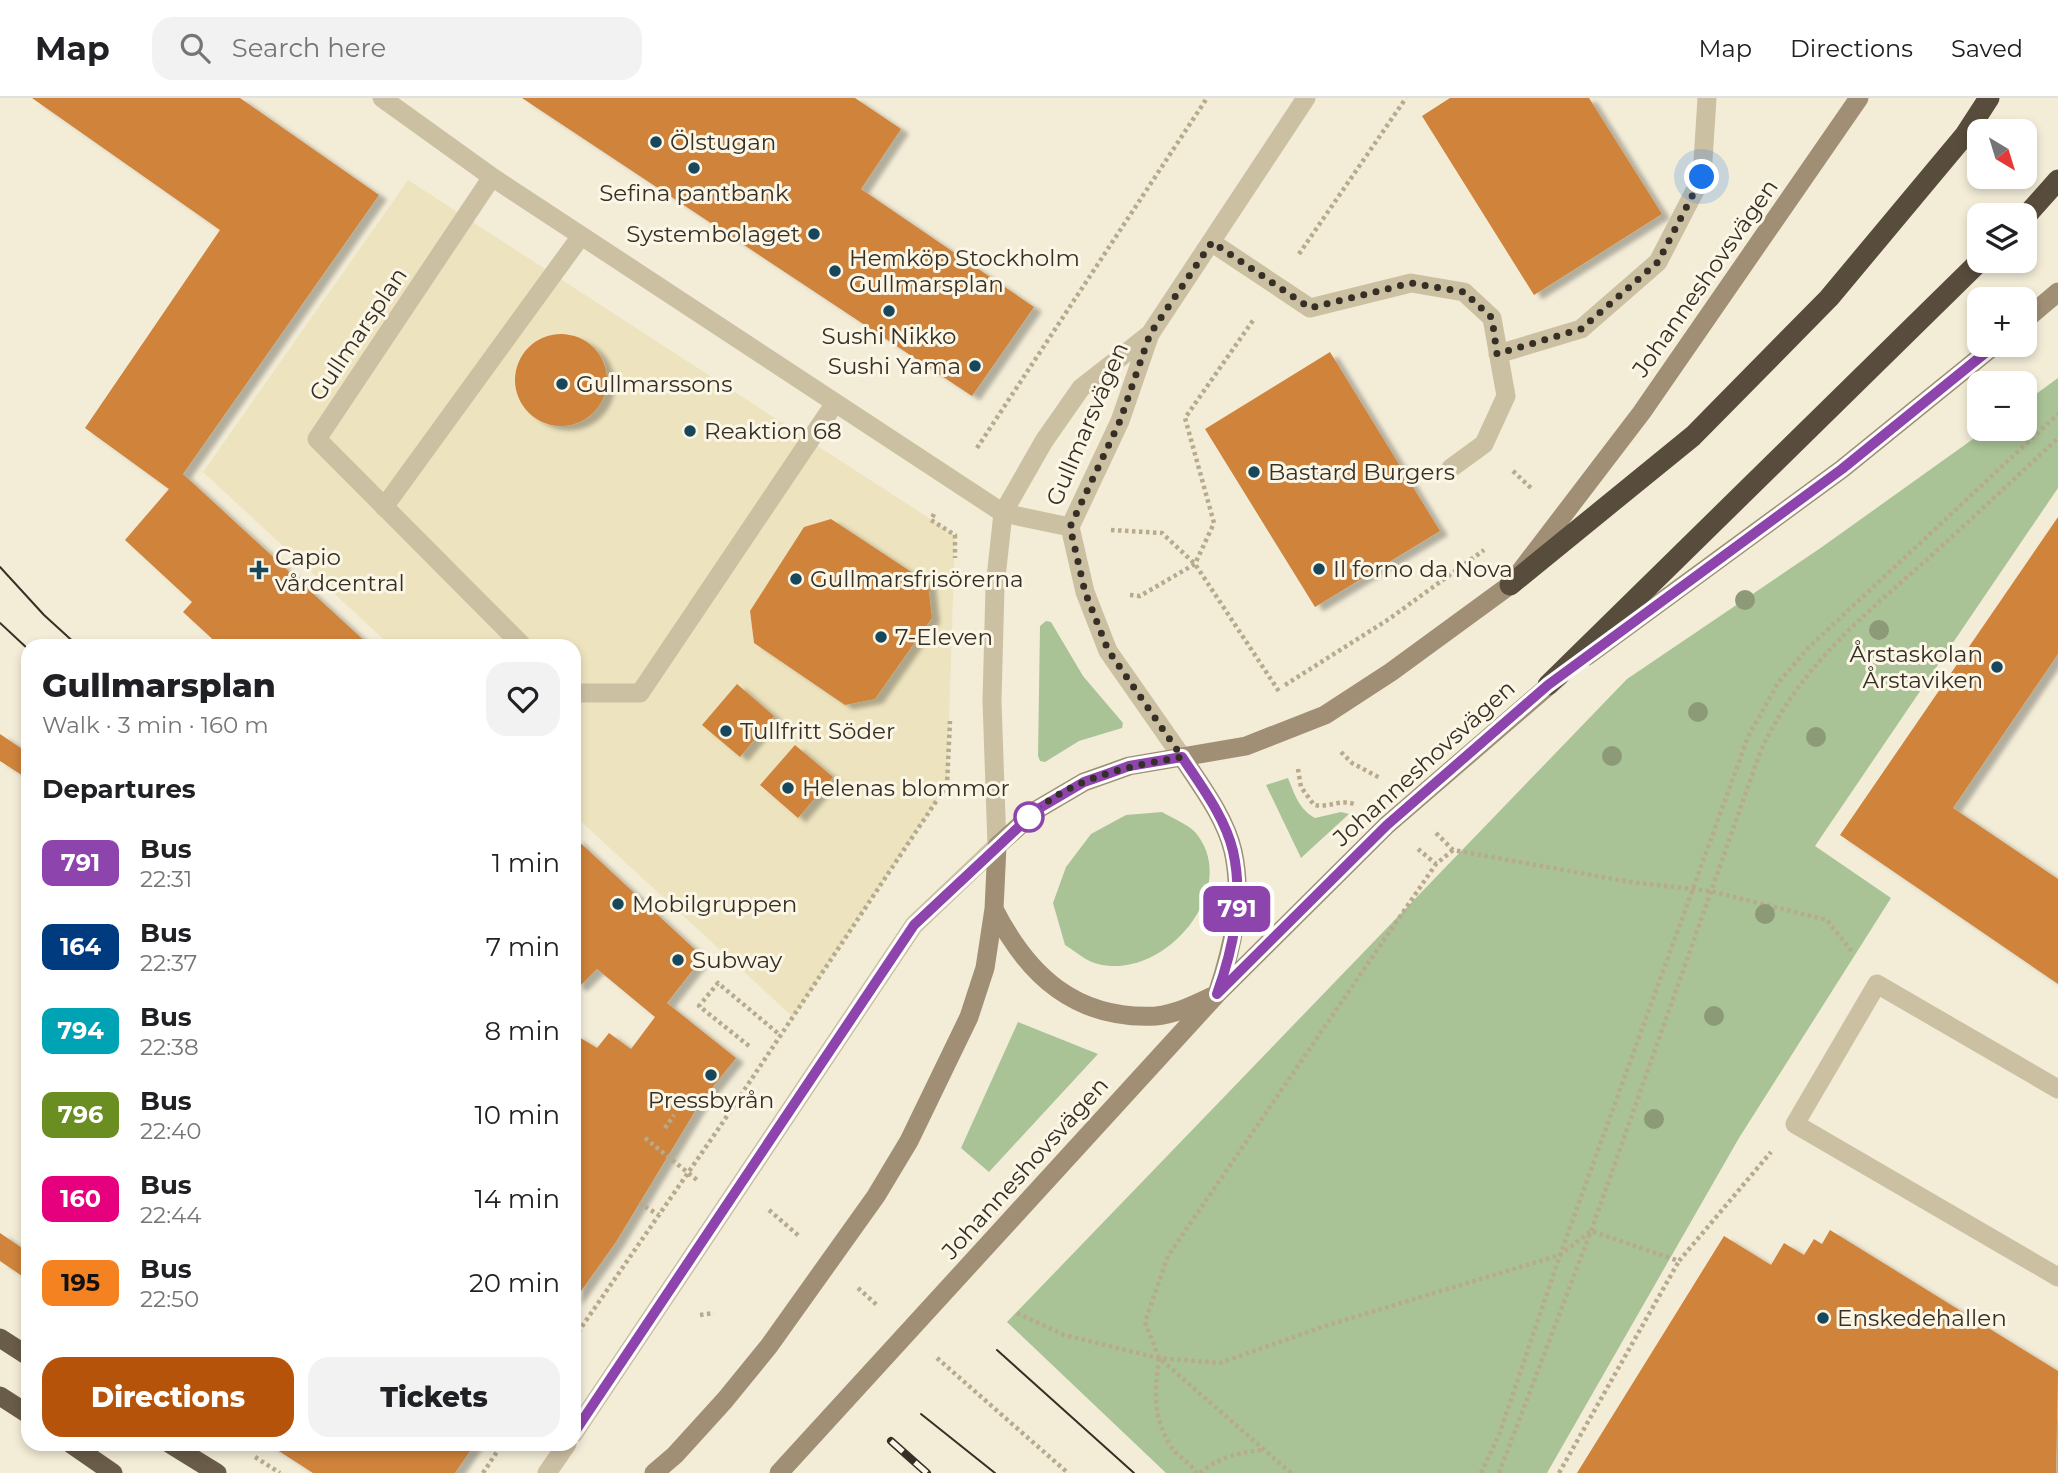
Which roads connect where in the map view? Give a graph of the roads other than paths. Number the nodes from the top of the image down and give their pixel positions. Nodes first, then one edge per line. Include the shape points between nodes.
1 (382, 98) edge
2 (1306, 98) edge
3 (1707, 98) edge
4 (1859, 98) edge
5 (1989, 98) edge
6 (492, 177) junction
7 (2058, 180) edge
8 (2037, 204) edge
9 (581, 236) junction
10 (1212, 242) junction
11 (1968, 273) edge
12 (2058, 292) edge
13 (2037, 310) edge
14 (1150, 334) junction
15 (1497, 354) junction
16 (1980, 357) edge
17 (835, 403) junction
18 (1451, 468) dead end
19 (384, 507) junction
20 (1003, 513) junction
21 (1070, 527) junction
22 (1510, 585) junction
23 (516, 639) edge
24 (1548, 685) junction
25 (581, 693) edge
26 (1182, 757) junction
27 (998, 846) junction
28 (994, 909) junction
29 (1217, 994) junction
30 (2058, 1089) edge
31 (2058, 1277) edge
32 (0, 1338) edge
33 (21, 1352) edge
34 (0, 1396) edge
35 (21, 1410) edge
36 (581, 1423) edge
37 (81, 1451) edge
38 (181, 1451) edge
39 (562, 1451) edge
40 (113, 1473) edge
41 (217, 1473) edge
42 (547, 1473) edge
43 (654, 1473) edge
44 (779, 1473) edge

1 - 6 street
2 - 10 street, Gullmarsvägen
3 - 15 street via 1702,177 1658,262 1581,329
4 - 22 main road, Johanneshovsvägen via 1642,412
5 - 22 highway via 1965,135 1820,308 1693,436
6 - 9 street
6 - 19 street, Gullmarsplan via 317,439
7 - 8 highway
9 - 17 street
9 - 19 street
10 - 14 street, Gullmarsvägen
10 - 15 street via 1310,308 1411,283 1464,292 1492,318
11 - 24 highway
12 - 13 main road
14 - 20 street, Gullmarsvägen via 1080,388
14 - 21 street, Gullmarsvägen via 1120,421
15 - 18 street via 1506,396 1485,444
16 - 24 main road, Johanneshovsvägen via 1842,469
17 - 20 street
17 - 25 street via 640,693
19 - 23 street, Gullmarsplan
20 - 21 street
20 - 27 street, Gullmarsvägen via 995,587 992,701
21 - 26 street, Gullmarsvägen via 1085,592 1108,650
22 - 26 main road, Johanneshovsvägen via 1325,715 1246,746
24 - 29 main road, Johanneshovsvägen via 1387,825
26 - 27 main road, Johanneshovsvägen via 1129,766 1084,782 1038,809
26 - 29 main road via 1214,805 1233,851 1237,915 1231,954
27 - 28 main road
27 - 36 street via 914,925
28 - 29 main road via 1024,961 1066,996 1093,1007 1157,1016
28 - 43 main road via 985,968 970,1017 876,1196 769,1346 717,1410
29 - 44 main road, Johanneshovsvägen
30 - 31 street via 1877,984 1795,1124
32 - 33 highway
34 - 35 highway
37 - 40 highway
38 - 41 highway
39 - 42 street

